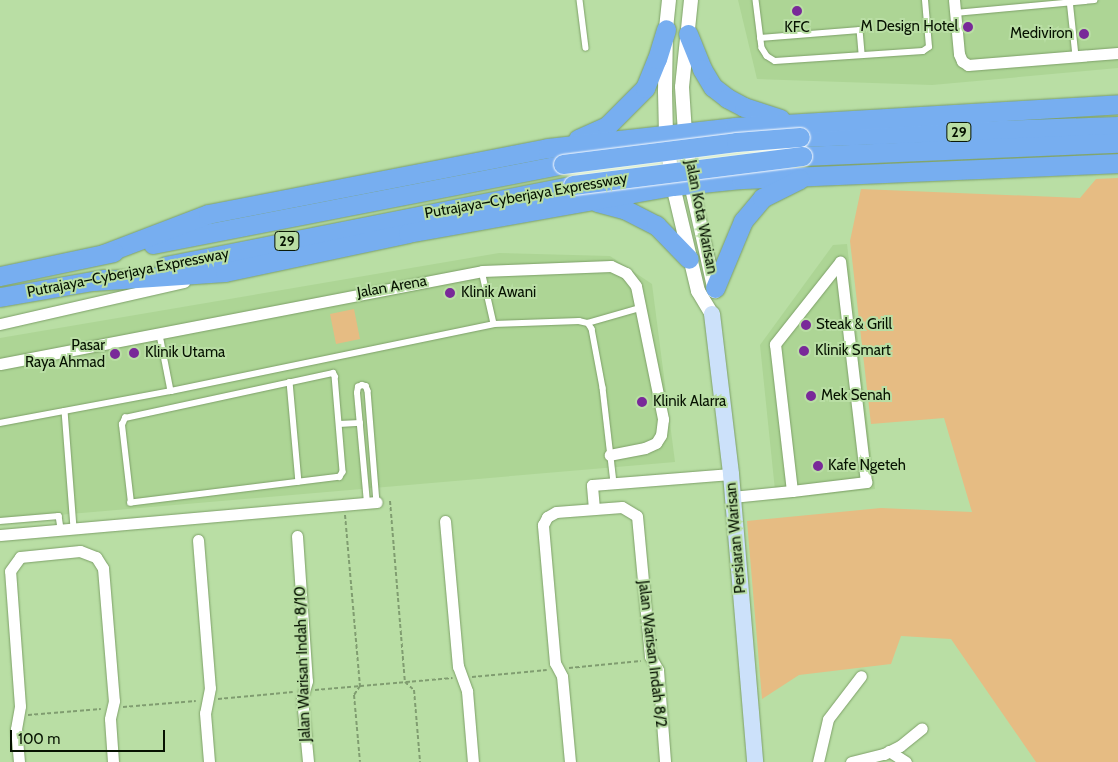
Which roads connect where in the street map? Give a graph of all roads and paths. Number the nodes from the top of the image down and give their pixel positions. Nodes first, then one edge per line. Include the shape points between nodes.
1 (580, 0) edge
2 (669, 0) edge
3 (691, 0) edge
4 (756, 0) edge
5 (925, 0) edge
6 (954, 0) edge
7 (1094, 0) edge
8 (1071, 1) edge
9 (955, 13) junction
10 (666, 29) junction
11 (688, 34) junction
12 (760, 38) junction
13 (586, 48) dead end
14 (1118, 53) edge
15 (862, 54) junction
16 (1076, 56) junction
17 (1118, 104) edge
18 (735, 126) junction
19 (1118, 126) edge
20 (796, 130) junction
21 (685, 133) junction
22 (666, 134) junction
23 (609, 141) junction
24 (1118, 143) edge
25 (548, 148) junction
26 (1118, 163) edge
27 (821, 174) junction
28 (741, 178) junction
29 (682, 185) junction
30 (618, 196) junction
31 (593, 201) junction
32 (103, 254) junction
33 (689, 259) junction
34 (482, 271) junction
35 (225, 272) junction
36 (0, 276) edge
37 (93, 281) junction
38 (715, 288) junction
39 (0, 298) edge
40 (640, 308) junction
41 (712, 314) junction
42 (588, 323) junction
43 (0, 324) edge
44 (494, 324) junction
45 (160, 335) junction
46 (0, 364) edge
47 (290, 382) junction
48 (171, 391) junction
49 (65, 411) junction
50 (360, 422) junction
51 (0, 423) edge
52 (339, 424) junction
53 (610, 455) junction
54 (730, 474) junction
55 (299, 482) junction
56 (614, 483) junction
57 (792, 491) junction
58 (732, 497) junction
59 (390, 501) dead end
60 (372, 503) junction
61 (344, 505) junction
62 (594, 509) junction
63 (0, 521) edge
64 (445, 521) dead end
65 (74, 528) junction
66 (61, 529) junction
67 (0, 535) edge
68 (297, 536) dead end
69 (198, 540) dead end
70 (652, 660) junction
71 (558, 669) junction
72 (861, 676) dead end
73 (462, 677) junction
74 (405, 682) junction
75 (360, 686) junction
76 (304, 691) junction
77 (208, 700) junction
78 (112, 708) junction
79 (19, 716) junction
80 (922, 728) dead end
81 (888, 752) junction
82 (19, 762) edge
83 (113, 762) edge
84 (209, 762) edge
85 (308, 762) edge
86 (360, 762) edge
87 (420, 762) edge
88 (474, 762) edge
89 (570, 762) edge
90 (665, 762) edge
91 (755, 762) edge
92 (818, 762) edge
93 (851, 762) edge
94 (906, 762) edge

1 - 13 lane
2 - 10 street
3 - 11 street, Jalan Kota Warisan
4 - 12 lane
5 - 15 lane via 929,46 923,50
6 - 9 street
7 - 8 lane
8 - 9 lane
8 - 16 lane
9 - 16 street via 959,54 968,65
10 - 22 street
10 - 25 highway via 645,88 627,107 607,126 585,137
11 - 20 highway via 706,78 727,98
11 - 21 street, Jalan Kota Warisan via 682,87
12 - 15 lane via 766,56 774,61
12 - 15 lane via 860,30
14 - 16 street
17 - 20 highway
18 - 20 highway
18 - 21 highway
18 - 28 highway via 716,142 716,157 720,170
19 - 20 highway, Putrajaya–Cyberjaya Expressway / 29
20 - 32 highway, Putrajaya–Cyberjaya Expressway / 29, bridge via 736,142 563,164
21 - 22 highway
21 - 29 street, Jalan Kota Warisan
22 - 23 highway
22 - 29 street
23 - 25 highway
23 - 30 highway via 626,143 636,150 641,166 640,181
24 - 37 highway, Putrajaya–Cyberjaya Expressway / 29, bridge via 802,156 573,185
25 - 32 highway via 208,214
26 - 27 highway
27 - 28 highway
27 - 38 highway via 798,180 762,198 743,221
28 - 29 highway
29 - 30 highway
29 - 33 street
29 - 38 street, Jalan Kota Warisan
30 - 31 highway
31 - 33 highway via 626,210 656,225
31 - 35 highway via 408,233
32 - 36 highway, Putrajaya–Cyberjaya Expressway / 29
33 - 41 street via 698,291
34 - 40 street, Jalan Arena via 611,266 626,273 636,286
34 - 44 lane
34 - 45 street, Jalan Arena via 328,299
35 - 37 highway
35 - 43 street
37 - 39 highway, Putrajaya–Cyberjaya Expressway / 29
38 - 41 street, Jalan Kota Warisan
40 - 42 lane
40 - 53 street, Jalan Arena via 663,419 661,435 656,443 645,448
41 - 54 main road, Persiaran Warisan
42 - 44 lane
42 - 53 lane via 592,329 603,388
44 - 48 lane
45 - 46 street, Jalan Arena
45 - 48 lane
47 - 52 lane via 333,373
47 - 55 lane
47 - 55 lane via 125,418 122,425 130,500 134,504
48 - 49 lane
49 - 51 lane
49 - 65 lane
50 - 52 lane
50 - 60 lane
50 - 60 lane via 357,393 358,387 364,385 368,390
52 - 55 lane via 342,475
53 - 56 lane
54 - 56 street
54 - 58 main road, Persiaran Warisan
56 - 62 street via 592,485
57 - 57 street via 775,344 840,262 866,482
57 - 58 street
58 - 91 main road, Persiaran Warisan
59 - 74 path
60 - 61 street
61 - 65 street
61 - 75 path
62 - 70 street, Jalan Warisan Indah 8/2 via 622,507 637,516
62 - 71 street via 556,512 547,517 543,525
63 - 66 lane via 58,516
64 - 73 street via 458,666
65 - 66 street
66 - 67 street
68 - 76 street, Jalan Warisan Indah 8/10 via 307,682
69 - 77 street via 210,688
70 - 71 path
70 - 90 street, Jalan Warisan Indah 8/2 via 658,670
71 - 73 path
71 - 89 street via 562,676
72 - 92 street via 828,719
73 - 74 path
73 - 88 street via 467,690
74 - 75 path
74 - 87 path via 414,690
75 - 76 path
75 - 86 path via 354,695
76 - 77 path
76 - 85 street, Jalan Warisan Indah 8/10
77 - 78 path
77 - 84 street via 205,713
78 - 79 path
78 - 79 street via 103,568 96,557 80,551 20,557 10,571
78 - 83 street
79 - 82 street via 16,729
80 - 81 street
81 - 93 street
81 - 94 street

